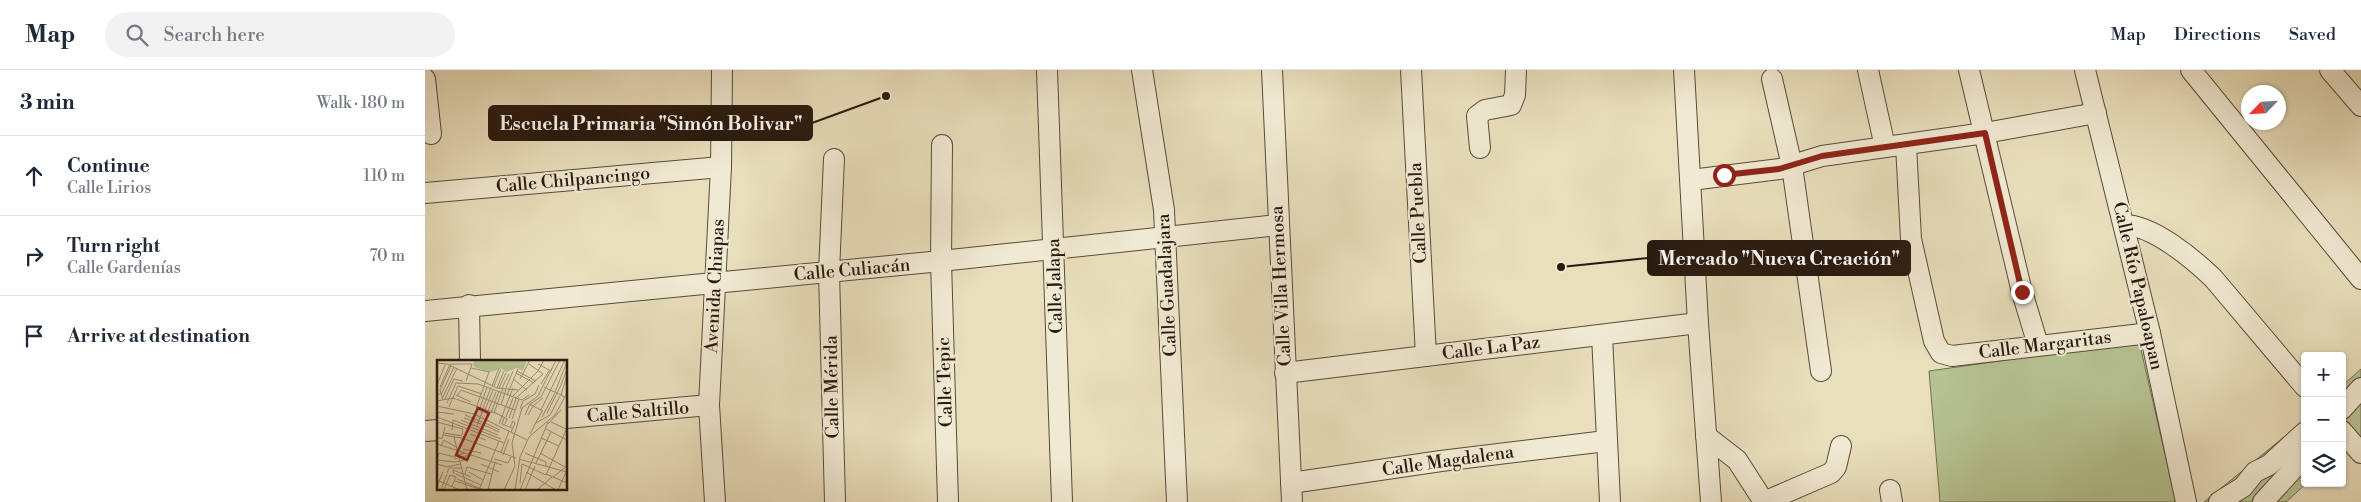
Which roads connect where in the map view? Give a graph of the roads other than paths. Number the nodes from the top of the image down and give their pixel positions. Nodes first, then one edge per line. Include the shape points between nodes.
1 (722, 70) edge
2 (1047, 70) edge
3 (1141, 70) edge
4 (1271, 70) edge
5 (1411, 70) edge
6 (1516, 70) edge
7 (1684, 70) edge
8 (1868, 70) edge
9 (1969, 70) edge
10 (2085, 70) edge
11 (2191, 70) edge
12 (2331, 70) edge
13 (425, 79) edge
14 (1772, 79) dead end
15 (2361, 106) edge
16 (2096, 114) junction
17 (1985, 133) junction
18 (431, 134) dead end
19 (941, 145) dead end
20 (1906, 145) junction
21 (1885, 147) junction
22 (1480, 148) dead end
23 (835, 159) dead end
24 (1792, 166) junction
25 (721, 167) junction
26 (1691, 180) junction
27 (425, 193) edge
28 (2124, 225) junction
29 (1278, 226) junction
30 (1166, 238) junction
31 (1053, 249) junction
32 (941, 261) junction
33 (829, 272) junction
34 (2361, 280) edge
35 (715, 283) junction
36 (469, 305) junction
37 (425, 311) edge
38 (1698, 323) junction
39 (2150, 333) junction
40 (1602, 335) junction
41 (2038, 345) junction
42 (1426, 356) junction
43 (470, 360) edge
44 (1821, 371) dead end
45 (1285, 373) junction
46 (2301, 382) edge
47 (2361, 388) edge
48 (709, 405) junction
49 (2346, 405) edge
50 (567, 418) edge
51 (1706, 436) junction
52 (2301, 436) edge
53 (2346, 436) edge
54 (1606, 441) junction
55 (1841, 446) dead end
56 (2361, 453) edge
57 (2301, 460) edge
58 (1292, 493) edge
59 (715, 502) edge
60 (835, 502) edge
61 (948, 502) edge
62 (1062, 502) edge
63 (1177, 502) edge
64 (1610, 502) edge
65 (1711, 502) edge
66 (1764, 502) edge
67 (2186, 502) edge
68 (2219, 502) edge
69 (2263, 502) edge

1 - 25 street, Avenida Chiapas
2 - 31 street, Calle Jalapa
3 - 30 street, Calle Guadalajara
4 - 29 street, Calle Villa Hermosa
5 - 42 street, Calle Puebla
6 - 22 street via 1515,95 1511,105 1485,110 1477,116
7 - 26 street
8 - 21 street
9 - 17 street
10 - 16 street, Calle Río Papaloapan
11 - 34 street
12 - 15 street
13 - 18 street
14 - 24 street
16 - 17 street
16 - 28 street, Calle Río Papaloapan
17 - 20 street
17 - 41 street via 2022,292
19 - 32 street, Calle Tepic
20 - 21 street
20 - 41 street, Calle Margaritas via 1911,239 1935,341 1941,353 1952,356
21 - 24 street via 1822,156
23 - 33 street, Calle Mérida
24 - 26 street
24 - 44 street
25 - 27 street, Calle Chilpancingo
25 - 35 street, Avenida Chiapas
26 - 38 street
28 - 39 street, Calle Río Papaloapan
28 - 46 street via 2147,232 2199,265
29 - 30 street, Calle Culiacán
29 - 45 street, Calle Villa Hermosa
30 - 31 street, Calle Culiacán
30 - 63 street, Calle Guadalajara
31 - 32 street, Calle Culiacán
31 - 62 street, Calle Jalapa
32 - 33 street, Calle Culiacán
32 - 61 street, Calle Tepic
33 - 35 street, Calle Culiacán
33 - 60 street, Calle Mérida
35 - 36 street, Calle Culiacán
35 - 48 street, Avenida Chiapas
36 - 37 street, Calle Culiacán
36 - 43 street
38 - 40 street, Calle La Paz
38 - 51 street
39 - 41 street, Calle Margaritas
39 - 67 street, Calle Río Papaloapan
40 - 42 street, Calle La Paz
40 - 54 street
42 - 45 street, Calle La Paz
45 - 58 street, Calle Villa Hermosa
47 - 49 street
48 - 50 street, Calle Saltillo
48 - 59 street, Avenida Chiapas
51 - 65 street
51 - 66 street via 1737,460
52 - 68 street via 2255,472 2243,487
53 - 56 street
54 - 58 street, Calle Magdalena via 1441,461
54 - 64 street
55 - 66 street via 1836,467 1831,472
57 - 69 street

